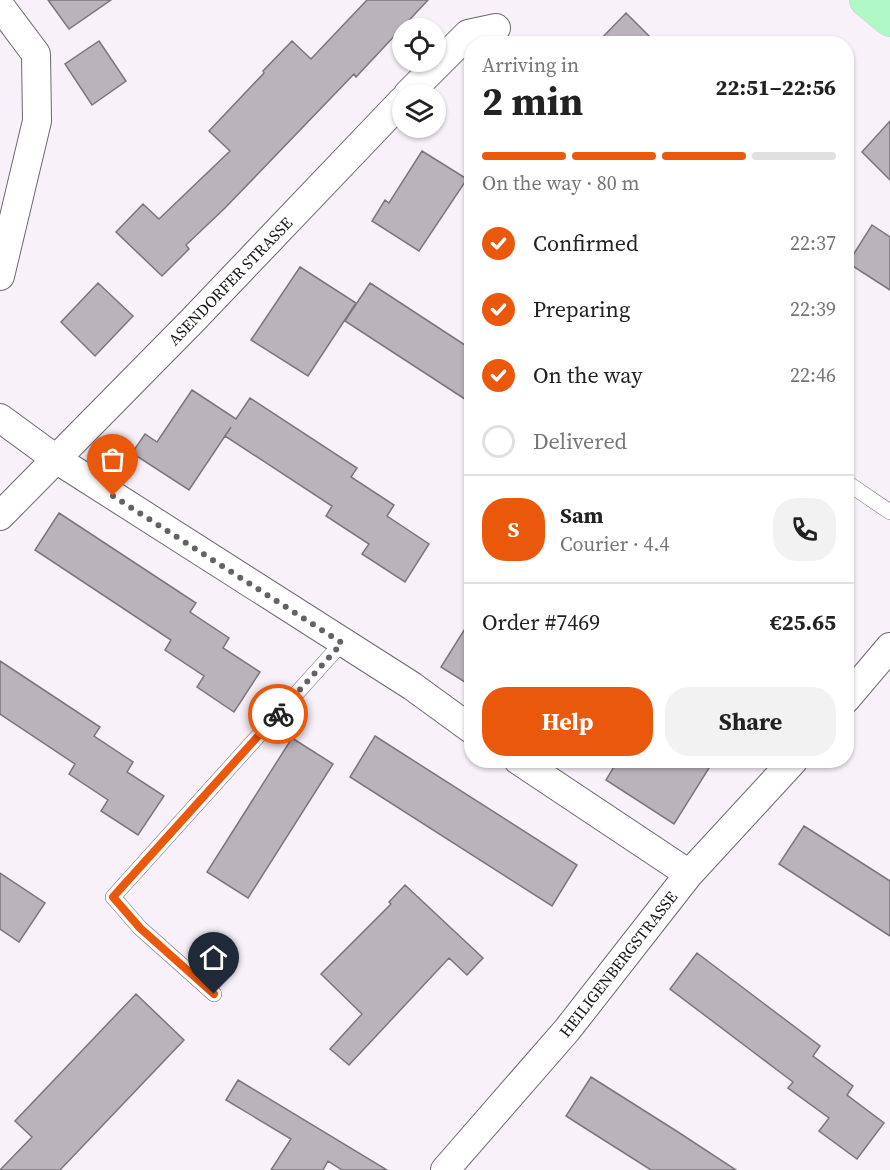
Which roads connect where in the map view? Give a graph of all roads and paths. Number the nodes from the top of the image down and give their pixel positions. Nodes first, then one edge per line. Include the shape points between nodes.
1 (866, 0) edge
2 (0, 6) edge
3 (890, 20) edge
4 (496, 28) dead end
5 (466, 36) edge
6 (464, 38) edge
7 (418, 84) edge
8 (392, 111) edge
9 (0, 276) edge
10 (0, 418) edge
11 (56, 459) junction
12 (854, 487) edge
13 (890, 512) edge
14 (0, 516) edge
15 (342, 643) junction
16 (890, 647) edge
17 (854, 690) edge
18 (464, 724) edge
19 (530, 768) edge
20 (787, 768) edge
21 (689, 874) junction
22 (214, 994) dead end
23 (445, 1170) edge

1 - 3 main road
2 - 9 street via 36,54 37,121
4 - 5 street
6 - 7 street
8 - 11 street, ASENDORFER STRASSE
10 - 11 street
11 - 14 street, ASENDORFER STRASSE
11 - 15 street
12 - 13 lane
15 - 18 street
15 - 22 lane via 113,897 140,928
16 - 17 street
19 - 21 street
20 - 21 street, HEILIGENBERGSTRASSE
21 - 23 street, HEILIGENBERGSTRASSE via 567,1030

